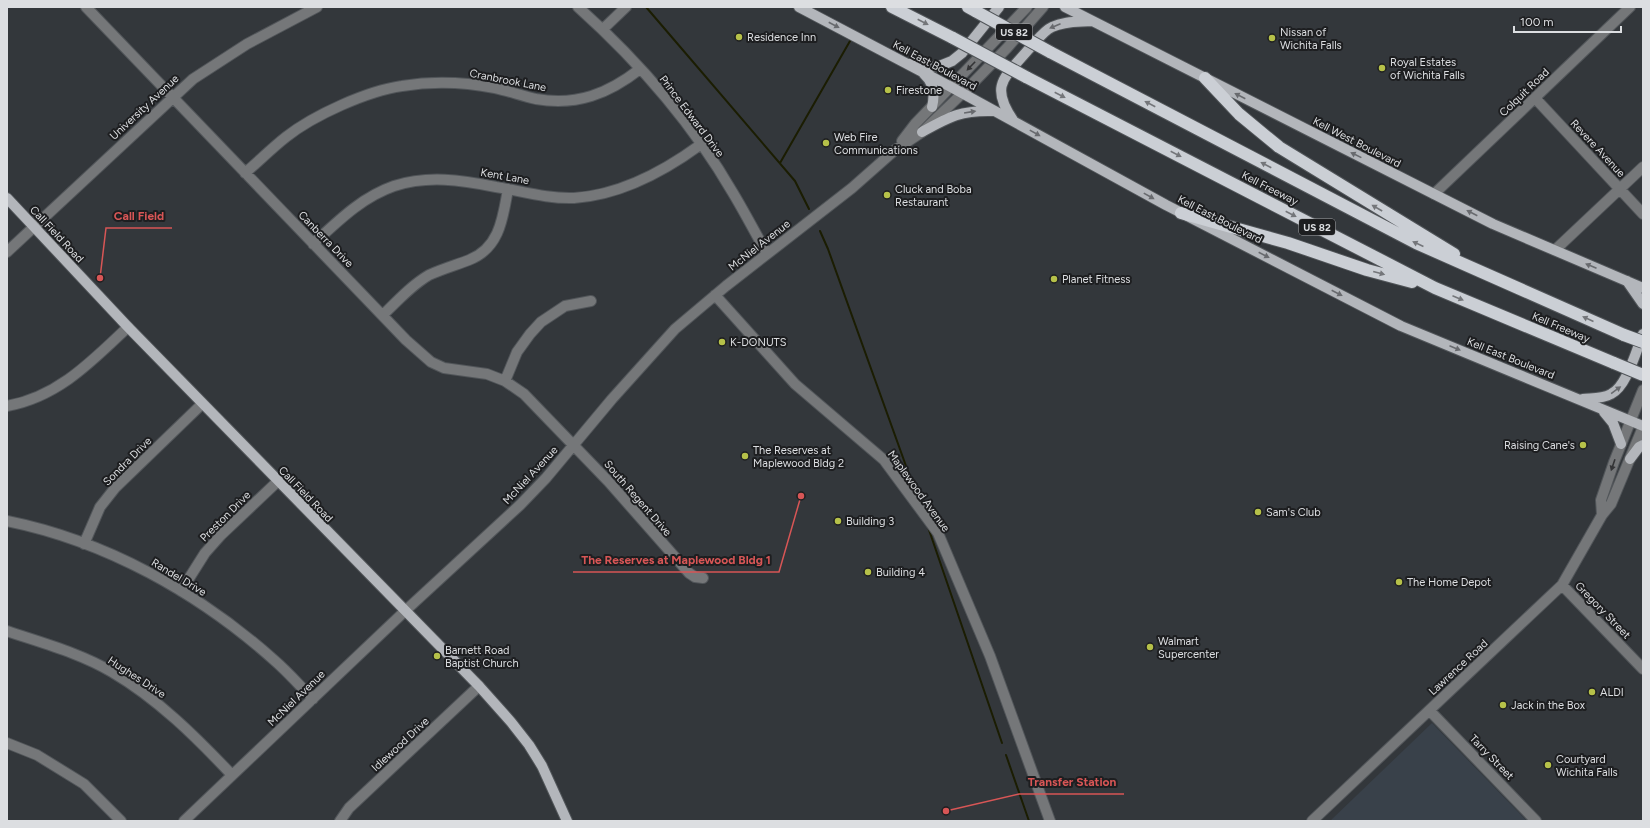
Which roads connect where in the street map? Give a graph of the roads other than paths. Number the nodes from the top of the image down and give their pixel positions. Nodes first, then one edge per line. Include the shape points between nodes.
1 (86, 7) edge
2 (317, 7) edge
3 (578, 7) edge
4 (626, 7) edge
5 (799, 7) edge
6 (892, 7) edge
7 (999, 7) edge
8 (1027, 7) edge
9 (1043, 7) edge
10 (1065, 7) edge
11 (1079, 7) edge
12 (1630, 7) edge
13 (972, 10) edge
14 (1089, 19) junction
15 (603, 30) junction
16 (904, 62) junction
17 (640, 69) junction
18 (920, 70) junction
19 (1205, 78) junction
20 (951, 87) junction
21 (963, 94) junction
22 (171, 98) junction
23 (1535, 98) junction
24 (932, 107) junction
25 (994, 111) junction
26 (1016, 123) junction
27 (922, 132) junction
28 (700, 144) junction
29 (895, 150) junction
30 (1643, 167) edge
31 (245, 173) junction
32 (1619, 188) junction
33 (508, 189) junction
34 (1434, 194) junction
35 (7, 198) edge
36 (1181, 213) junction
37 (1643, 214) edge
38 (35, 227) junction
39 (313, 244) junction
40 (1555, 250) junction
41 (7, 252) edge
42 (767, 254) junction
43 (1482, 272) junction
44 (1627, 281) junction
45 (1435, 288) junction
46 (1643, 288) edge
47 (715, 295) junction
48 (591, 301) dead end
49 (1643, 304) edge
50 (383, 315) junction
51 (128, 327) junction
52 (1643, 334) edge
53 (1643, 342) edge
54 (1643, 375) edge
55 (505, 381) junction
56 (1643, 390) edge
57 (1579, 399) junction
58 (202, 404) junction
59 (7, 406) edge
60 (1601, 409) junction
61 (1630, 421) junction
62 (1643, 427) edge
63 (1621, 444) junction
64 (1643, 445) edge
65 (574, 446) junction
66 (1630, 459) junction
67 (277, 482) junction
68 (1602, 515) junction
69 (7, 521) edge
70 (84, 544) junction
71 (703, 578) dead end
72 (1562, 585) junction
73 (181, 592) junction
74 (405, 611) junction
75 (7, 631) edge
76 (1643, 669) edge
77 (478, 686) junction
78 (313, 699) junction
79 (1430, 710) junction
80 (7, 743) edge
81 (232, 775) junction
82 (121, 821) edge
83 (184, 821) edge
84 (340, 821) edge
85 (567, 821) edge
86 (1050, 821) edge
87 (1312, 821) edge
88 (1536, 821) edge

1 - 22 street, Canberra Drive
2 - 22 street, University Avenue via 247,44 193,79
3 - 15 street, Prince Edward Drive
4 - 15 street
5 -> 16 main road, Kell East Boulevard
6 -> 45 highway, Kell Freeway / US 82, bridge
7 - 16 main road via 952,62 937,67
8 -> 20 street, McNiel Avenue
9 - 21 street, McNiel Avenue
10 - 14 main road, Kell West Boulevard
11 - 14 main road
12 - 23 street, Colquit Road
43 -> 13 highway, Kell Freeway / US 82, bridge via 1416,243
14 - 19 main road, Kell West Boulevard
14 -> 26 main road via 1051,27 1003,79 1002,99
15 - 17 street, Prince Edward Drive
16 - 18 main road, Kell East Boulevard
17 - 28 street, Prince Edward Drive
17 - 31 street, Cranbrook Lane via 627,80 603,93 558,102 466,84 401,86 375,92 331,110 287,136
18 - 20 main road, Kell East Boulevard
18 - 24 main road via 934,91
34 -> 19 main road, Kell West Boulevard
43 -> 19 highway via 1425,234 1362,199 1279,147 1239,114
20 - 21 main road, Kell East Boulevard
20 - 24 street, McNiel Avenue
21 - 25 main road, Kell East Boulevard
21 - 27 street, McNiel Avenue
22 - 31 street, Canberra Drive
22 - 38 street, University Avenue
23 - 32 street, Revere Avenue
23 - 34 street, Colquit Road
24 - 29 street, McNiel Avenue
25 - 26 main road, Kell East Boulevard
27 -> 25 main road via 950,116 972,110
26 -> 36 main road, Kell East Boulevard
27 - 29 street, McNiel Avenue
28 - 33 street, Kent Lane via 651,176 622,188 573,198
28 - 42 street, Prince Edward Drive via 733,192
29 - 42 street, McNiel Avenue via 852,188
30 - 32 street
31 - 39 street, Canberra Drive
32 - 37 street, Revere Avenue
32 - 40 street
33 - 39 street, Kent Lane via 454,179 429,179 394,186 367,198
33 - 50 street via 502,224 494,241 471,260 428,276
40 -> 34 main road, Kell West Boulevard via 1493,224
35 - 38 main road, Call Field Road
36 -> 45 highway
36 -> 57 main road, Kell East Boulevard via 1401,326
38 - 41 street, University Avenue
38 - 51 main road, Call Field Road
39 - 50 street, Canberra Drive
44 -> 40 main road, Kell West Boulevard
42 - 47 street, McNiel Avenue
53 -> 43 highway, Kell Freeway / US 82, bridge
44 - 46 main road, Kell West Boulevard
44 - 49 main road
45 -> 54 highway, Kell Freeway / US 82, bridge
47 - 65 street, McNiel Avenue via 662,342
47 - 86 street, Maplewood Avenue via 795,384 884,460 938,533 990,656
48 - 55 street via 565,306 541,322 517,352
50 - 55 street, Canberra Drive via 431,362 444,368 487,374
51 - 58 main road, Call Field Road
51 - 59 street via 82,371 53,390 24,403
57 -> 52 main road via 1600,398 1612,394 1622,386
55 - 65 street, Canberra Drive via 524,394
56 - 61 street, Lawrence Road
57 - 60 main road, Kell East Boulevard
58 - 67 main road, Call Field Road
58 - 70 street, Sondra Drive via 115,488 100,507
60 - 61 main road, Kell East Boulevard
60 - 63 main road via 1614,423
61 - 62 main road, Kell East Boulevard
61 - 63 street, Lawrence Road
62 - 66 street, Lawrence Road
63 -> 68 street, Lawrence Road via 1601,500
64 - 66 main road
65 - 71 street, South Regent Drive via 689,573
65 - 74 street, McNiel Avenue via 520,505
66 - 68 street, Lawrence Road via 1611,504
67 - 73 street, Preston Drive via 221,535 205,554
67 - 74 main road, Call Field Road
68 - 72 street, Lawrence Road
69 - 70 street, Randel Drive via 30,525
70 - 73 street, Randel Drive via 147,571
72 - 76 street, Gregory Street
72 - 79 street, Lawrence Road
73 - 78 street, Randel Drive via 227,621 275,660
74 - 77 main road, Call Field Road
74 - 78 street, McNiel Avenue
75 - 81 street, Hughes Drive via 58,648 112,672 163,708
77 - 84 street, Idlewood Drive via 349,808
77 - 85 main road, Call Field Road via 529,745 542,766
78 - 81 street, McNiel Avenue
79 - 87 street, Lawrence Road
79 - 88 street, Tarry Street
80 - 82 street via 37,755 84,784
81 - 83 street, McNiel Avenue

